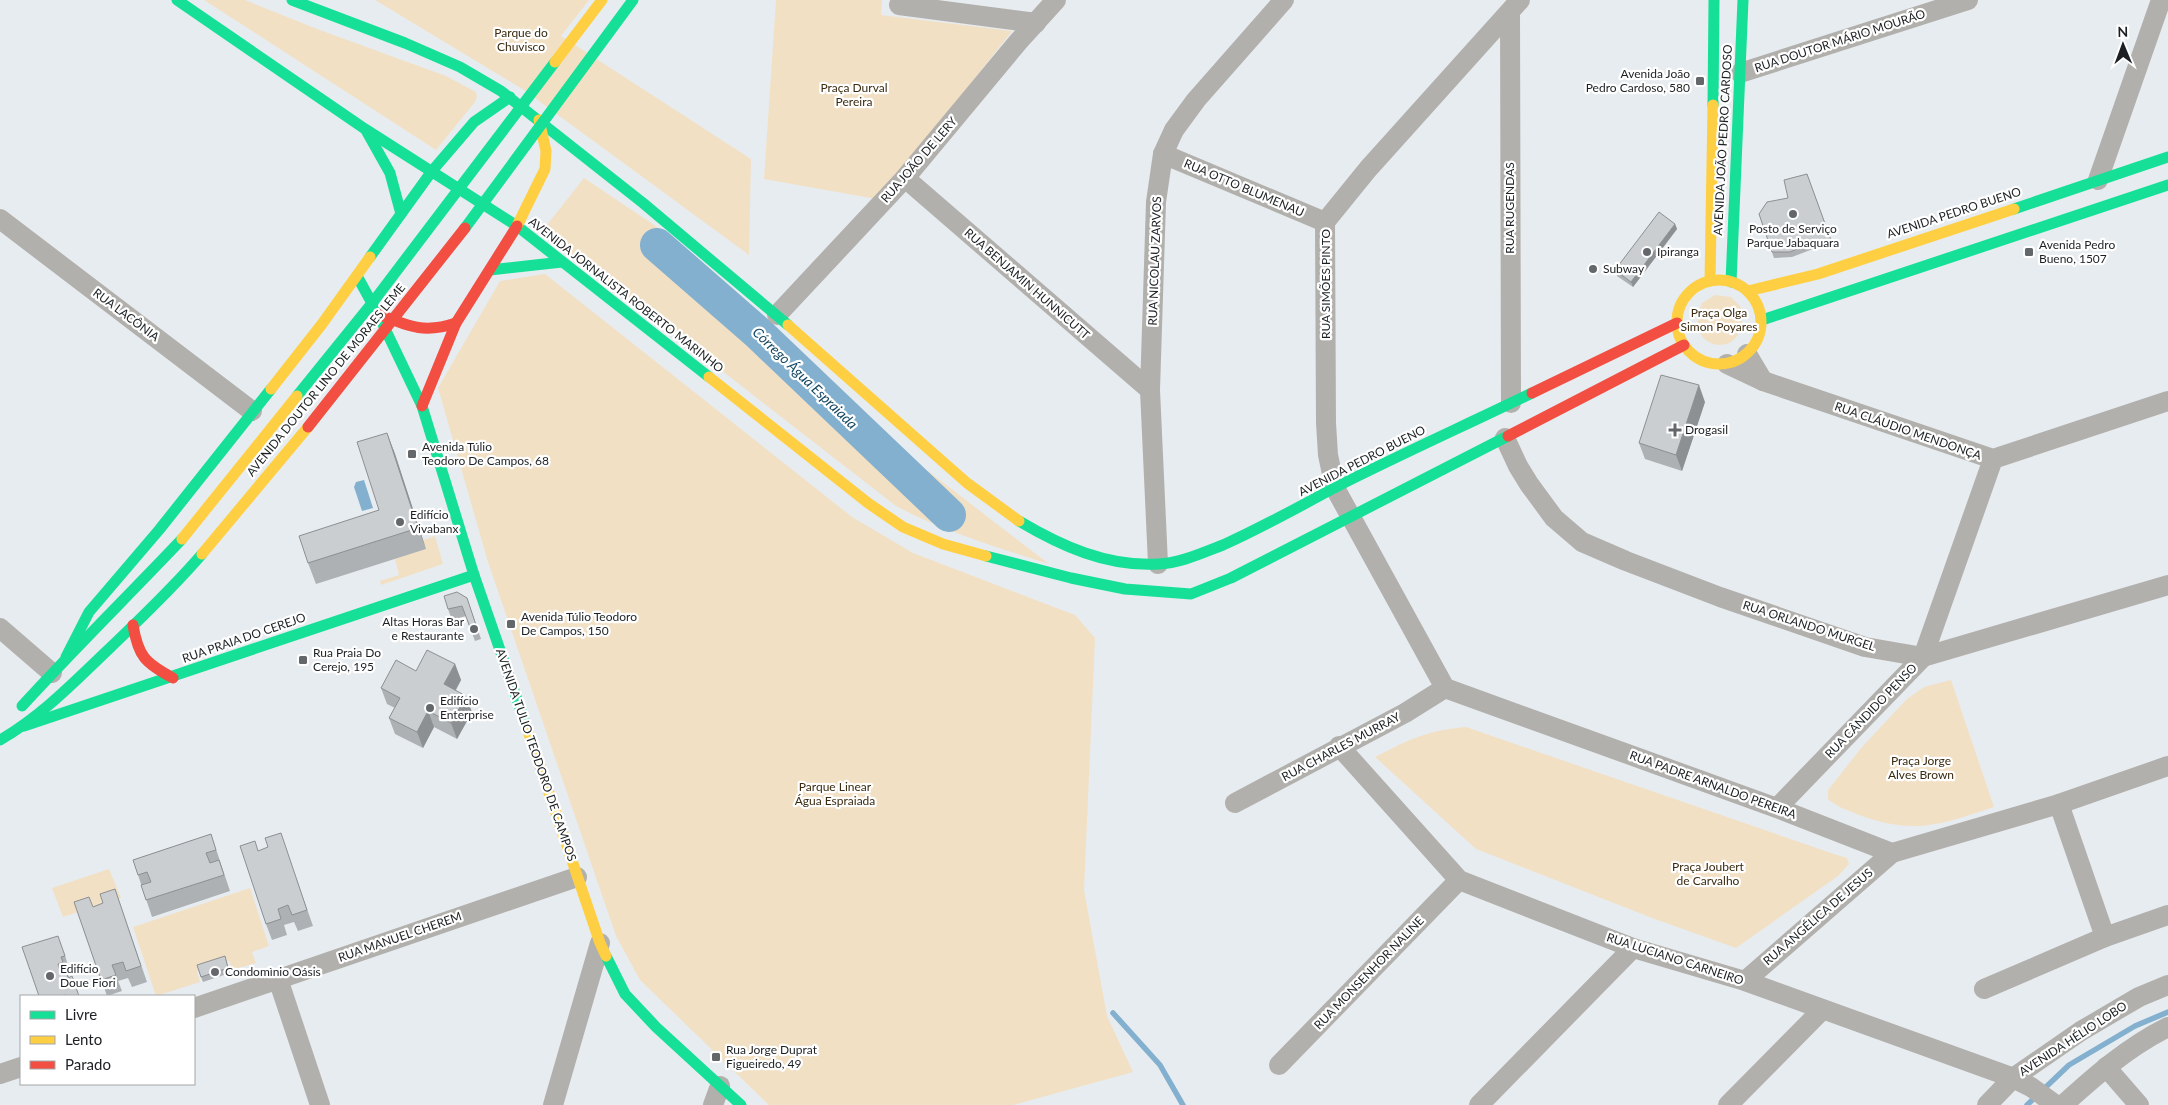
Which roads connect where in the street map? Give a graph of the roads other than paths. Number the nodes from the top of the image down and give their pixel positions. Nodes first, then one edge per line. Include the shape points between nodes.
1 (177, 0) edge
2 (292, 0) edge
3 (602, 0) edge
4 (633, 0) edge
5 (1056, 0) edge
6 (1284, 0) edge
7 (1714, 0) edge
8 (1743, 0) edge
9 (1968, 0) edge
10 (2161, 0) edge
11 (899, 5) dead end
12 (1515, 6) edge
13 (1036, 23) junction
14 (1740, 73) junction
15 (510, 97) junction
16 (539, 120) junction
17 (365, 129) junction
18 (1163, 154) junction
19 (2168, 157) edge
20 (432, 171) junction
21 (905, 178) junction
22 (2098, 180) junction
23 (2168, 185) edge
24 (401, 214) junction
25 (0, 220) edge
26 (1325, 222) junction
27 (516, 226) junction
28 (562, 262) junction
29 (490, 270) junction
30 (357, 276) junction
31 (1710, 281) junction
32 (1731, 282) junction
33 (1748, 291) junction
34 (378, 314) junction
35 (777, 315) junction
36 (1762, 320) junction
37 (456, 323) junction
38 (1677, 323) junction
39 (1684, 345) junction
40 (1747, 354) junction
41 (1726, 364) junction
42 (1763, 381) junction
43 (1150, 390) junction
44 (2168, 401) edge
45 (1511, 403) junction
46 (422, 406) junction
47 (252, 411) junction
48 (1506, 438) junction
49 (1993, 460) junction
50 (1335, 488) junction
51 (1351, 517) junction
52 (1158, 564) junction
53 (474, 575) junction
54 (2168, 585) edge
55 (133, 625) junction
56 (0, 628) edge
57 (66, 657) junction
58 (1923, 657) junction
59 (52, 673) junction
60 (173, 678) junction
61 (1445, 688) junction
62 (24, 726) junction
63 (0, 736) edge
64 (0, 740) edge
65 (1339, 746) junction
66 (2168, 766) edge
67 (1236, 803) dead end
68 (2059, 804) junction
69 (1777, 808) junction
70 (1892, 853) junction
71 (577, 877) junction
72 (1459, 880) junction
73 (2168, 915) edge
74 (2105, 937) junction
75 (600, 943) junction
76 (1633, 948) junction
77 (278, 979) junction
78 (1745, 981) junction
79 (2168, 985) edge
80 (1984, 989) dead end
81 (195, 1008) edge
82 (1822, 1010) junction
83 (2168, 1027) edge
84 (1279, 1066) dead end
85 (2106, 1066) junction
86 (20, 1067) edge
87 (0, 1074) edge
88 (2013, 1078) junction
89 (720, 1086) junction
90 (2057, 1104) edge
91 (320, 1105) edge
92 (553, 1105) edge
93 (713, 1105) edge
94 (741, 1105) edge
95 (1479, 1105) edge
96 (1728, 1105) edge
97 (1987, 1105) edge
98 (2140, 1105) edge

1 - 17 main road, AVENIDA JORNALISTA ROBERTO MARINHO
2 - 15 main road via 460,67
3 - 57 main road, AVENIDA DOUTOR LINO DE MORAES LEME, bridge via 374,302 182,539
4 - 55 main road, AVENIDA DOUTOR LINO DE MORAES LEME, bridge via 351,374 202,554
5 - 13 street, RUA JOÃO DE LERY
6 - 18 street, RUA NICOLAU ZARVOS via 1196,100 1174,130
7 - 31 main road, AVENIDA JOÃO PEDRO CARDOSO
8 - 14 main road, AVENIDA JOÃO PEDRO CARDOSO
9 - 14 street, RUA DOUTOR MÁRIO MOURÃO
10 - 22 street
11 - 13 street
12 - 26 street, RUA SIMÕES PINTO via 1368,169
12 - 45 street, RUA RUGENDAS
13 - 21 street, RUA JOÃO DE LERY
14 - 32 main road, AVENIDA JOÃO PEDRO CARDOSO
15 - 16 main road
15 - 20 main road, AVENIDA DOUTOR LINO DE MORAES LEME via 474,122
16 - 27 main road via 546,151 545,169
16 - 35 main road
17 - 20 main road, AVENIDA JORNALISTA ROBERTO MARINHO
17 - 24 main road via 390,173
18 - 26 street, RUA OTTO BLUMENAU
18 - 43 street, RUA NICOLAU ZARVOS via 1156,202
19 - 22 main road, AVENIDA PEDRO BUENO
20 - 24 main road, AVENIDA DOUTOR LINO DE MORAES LEME
20 - 27 main road, AVENIDA JORNALISTA ROBERTO MARINHO
21 - 35 street, RUA JOÃO DE LERY
21 - 43 street, RUA BENJAMIN HUNNICUTT
22 - 33 main road, AVENIDA PEDRO BUENO via 1818,274
23 - 36 main road
24 - 30 main road, AVENIDA DOUTOR LINO DE MORAES LEME
25 - 47 street, RUA LACÔNIA
26 - 50 street, RUA SIMÕES PINTO via 1326,423
27 - 28 main road, AVENIDA JORNALISTA ROBERTO MARINHO
27 - 29 main road
28 - 29 main road
28 - 51 main road, AVENIDA JORNALISTA ROBERTO MARINHO via 868,503 903,527 943,544 1125,589 1192,594 1231,578
29 - 37 main road
30 - 34 main road, AVENIDA TULIO TEODORO DE CAMPOS
30 - 47 main road, AVENIDA DOUTOR LINO DE MORAES LEME
31 - 32 main road
31 - 38 main road via 1688,293 1680,307
32 - 33 main road
33 - 36 main road
34 - 37 main road via 428,330
34 - 46 main road, AVENIDA TULIO TEODORO DE CAMPOS
35 - 52 main road, AVENIDA PEDRO BUENO via 967,483 1008,515 1050,539 1089,555 1122,562
36 - 40 main road via 1756,343
37 - 46 main road
38 - 39 main road
38 - 45 main road, AVENIDA PEDRO BUENO
39 - 41 main road via 1702,361
39 - 48 main road
40 - 41 main road
40 - 42 street
41 - 42 street, RUA CLÁUDIO MENDONÇA
42 - 49 street, RUA CLÁUDIO MENDONÇA
43 - 52 street, RUA NICOLAU ZARVOS
44 - 49 street, RUA CLÁUDIO MENDONÇA
45 - 50 main road, AVENIDA PEDRO BUENO
46 - 53 main road, AVENIDA TULIO TEODORO DE CAMPOS
47 - 57 main road, AVENIDA DOUTOR LINO DE MORAES LEME via 159,530 89,612
48 - 51 main road
48 - 58 street, RUA ORLANDO MURGEL via 1534,491 1554,518 1582,542 1720,597 1865,647
49 - 58 street, RUA CÂNDIDO PENSO
50 - 51 street, RUA SIMÕES PINTO
50 - 52 main road, AVENIDA PEDRO BUENO via 1262,528 1218,547 1192,558
51 - 61 street
53 - 60 main road, RUA PRAIA DO CEREJO
53 - 71 main road, AVENIDA TULIO TEODORO DE CAMPOS
54 - 58 street, RUA ORLANDO MURGEL
55 - 60 main road via 136,646 144,660
55 - 62 main road, AVENIDA DOUTOR LINO DE MORAES LEME
56 - 59 street
57 - 59 main road, AVENIDA DOUTOR LINO DE MORAES LEME
58 - 69 street, RUA CÂNDIDO PENSO
59 - 63 main road, AVENIDA DOUTOR LINO DE MORAES LEME via 11,718
60 - 62 main road, RUA PRAIA DO CEREJO
61 - 65 street, RUA CHARLES MURRAY via 1405,713
61 - 69 street, RUA PADRE ARNALDO PEREIRA
62 - 64 main road, AVENIDA DOUTOR LINO DE MORAES LEME
65 - 67 street, RUA CHARLES MURRAY
65 - 72 street, RUA LUCIANO CARNEIRO
66 - 68 street
68 - 70 street
68 - 74 street
69 - 70 street, RUA PADRE ARNALDO PEREIRA
70 - 78 street, RUA ANGÉLICA DE JESUS
71 - 75 main road, AVENIDA TULIO TEODORO DE CAMPOS
71 - 77 street, RUA MANUEL CHEREM
72 - 76 street, RUA LUCIANO CARNEIRO
72 - 84 street, RUA MONSENHOR NALINE
73 - 74 street
74 - 80 street
75 - 89 main road, AVENIDA TULIO TEODORO DE CAMPOS via 624,994
75 - 92 street
76 - 78 street, RUA LUCIANO CARNEIRO
76 - 95 street
77 - 81 street, RUA MANUEL CHEREM
77 - 91 street
78 - 82 street, RUA LUCIANO CARNEIRO
79 - 88 street, AVENIDA HÉLIO LOBO via 2111,1013
82 - 88 street, RUA LUCIANO CARNEIRO
82 - 96 street
83 - 85 street via 2142,1040
85 - 90 street
85 - 98 street
86 - 87 street
88 - 90 street, RUA LUCIANO CARNEIRO
88 - 97 street, AVENIDA HÉLIO LOBO
89 - 93 street
89 - 94 main road, AVENIDA TULIO TEODORO DE CAMPOS

